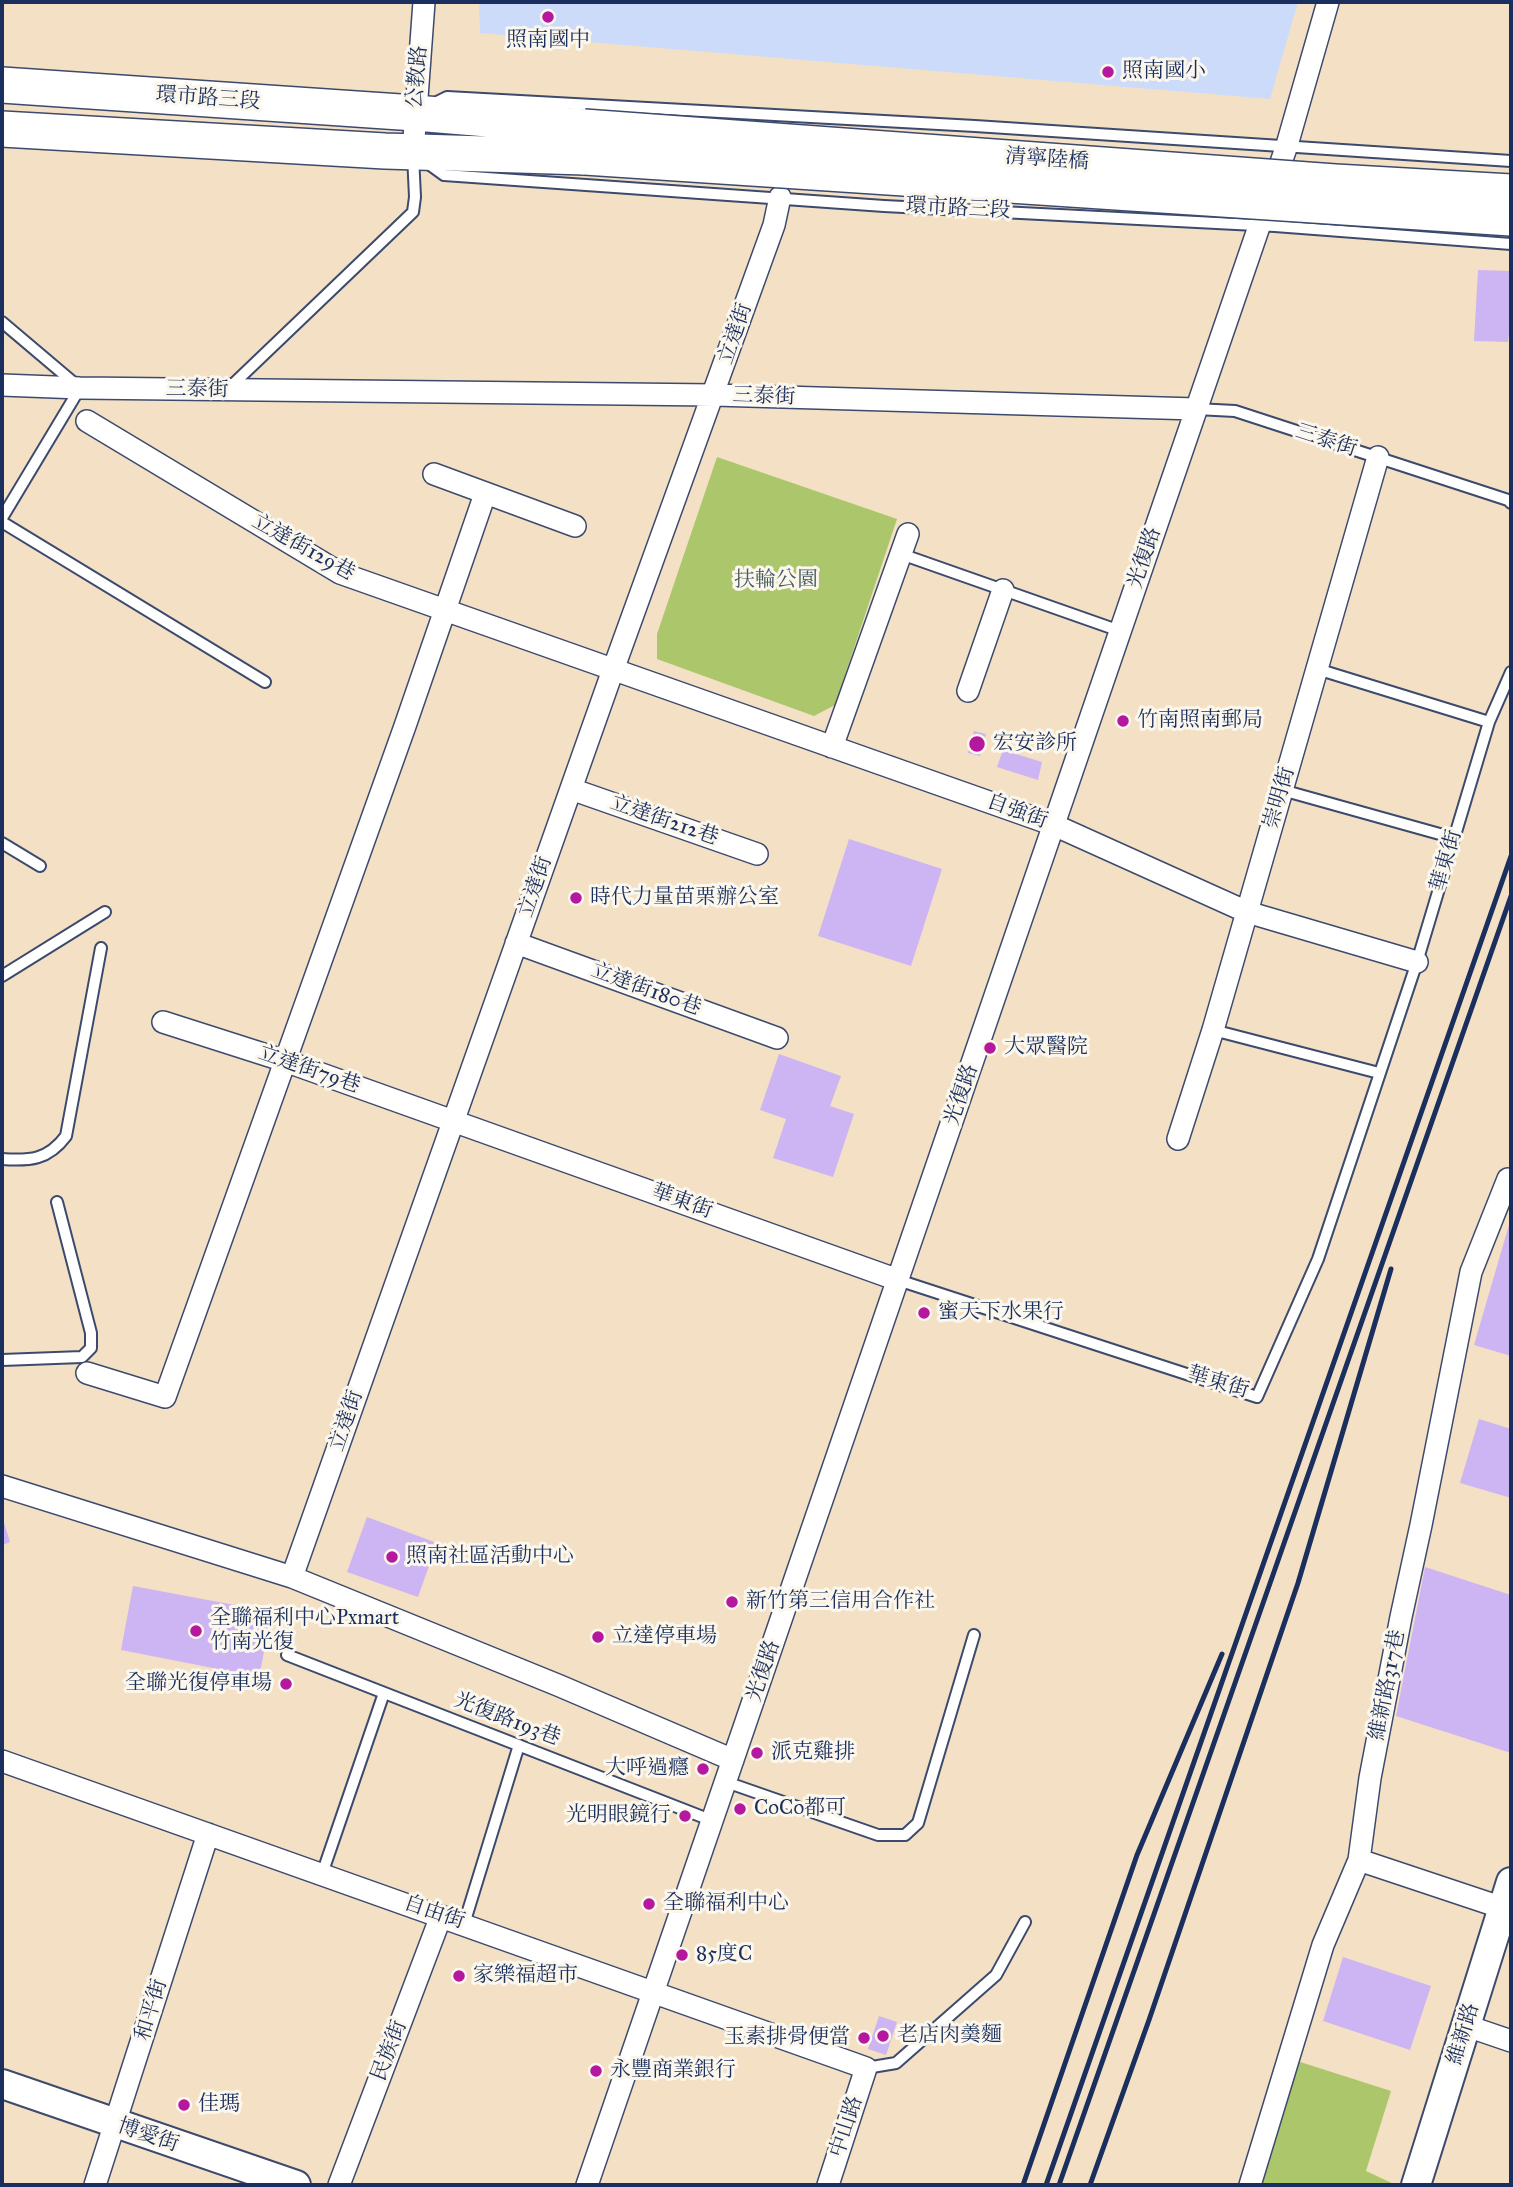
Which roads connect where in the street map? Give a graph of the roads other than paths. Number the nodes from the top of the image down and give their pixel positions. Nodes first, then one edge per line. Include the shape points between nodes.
1 (424, 2) edge
2 (1328, 2) edge
3 (2, 85) edge
4 (415, 113) junction
5 (2, 129) edge
6 (1129, 135) junction
7 (1158, 137) junction
8 (584, 142) junction
9 (1287, 145) junction
10 (413, 152) junction
11 (1511, 162) edge
12 (1511, 192) edge
13 (780, 197) junction
14 (1126, 218) junction
15 (1511, 218) edge
16 (1154, 219) junction
17 (1260, 225) junction
18 (1511, 244) edge
19 (2, 322) edge
20 (2, 386) edge
21 (80, 388) junction
22 (227, 390) junction
23 (714, 396) junction
24 (1196, 409) junction
25 (87, 421) dead end
26 (1378, 457) junction
27 (434, 474) dead end
28 (485, 494) junction
29 (1511, 503) edge
30 (2, 520) edge
31 (575, 526) dead end
32 (904, 544) joint
33 (1003, 590) junction
34 (444, 611) junction
35 (1120, 631) junction
36 (1317, 669) junction
37 (613, 670) junction
38 (1511, 671) edge
39 (265, 681) dead end
40 (968, 691) dead end
41 (1489, 722) junction
42 (832, 747) junction
43 (571, 789) junction
44 (1282, 790) junction
45 (1054, 825) junction
46 (1454, 838) junction
47 (2, 843) edge
48 (757, 854) dead end
49 (40, 866) dead end
50 (105, 912) dead end
51 (1247, 912) junction
52 (516, 943) junction
53 (101, 948) dead end
54 (1418, 962) junction
55 (2, 976) edge
56 (163, 1021) dead end
57 (1213, 1030) junction
58 (777, 1038) dead end
59 (285, 1061) junction
60 (1379, 1073) junction
61 (454, 1120) junction
62 (1178, 1139) dead end
63 (2, 1159) edge
64 (1510, 1179) edge
65 (57, 1202) dead end
66 (898, 1280) junction
67 (2, 1360) edge
68 (87, 1373) dead end
69 (2, 1486) edge
70 (292, 1577) junction
71 (974, 1634) dead end
72 (286, 1655) dead end
73 (384, 1693) junction
74 (519, 1745) junction
75 (733, 1760) junction
76 (2, 1761) edge
77 (726, 1782) junction
78 (713, 1821) junction
79 (208, 1834) junction
80 (1359, 1860) junction
81 (322, 1874) junction
82 (1508, 1900) edge
83 (441, 1916) junction
84 (1025, 1922) dead end
85 (464, 1924) junction
86 (654, 1991) junction
87 (1467, 2026) junction
88 (1511, 2040) edge
89 (866, 2068) junction
90 (2, 2084) edge
91 (116, 2125) junction
92 (95, 2185) edge
93 (296, 2185) edge
94 (339, 2185) edge
95 (587, 2185) edge
96 (828, 2185) edge
97 (1250, 2185) edge
98 (1416, 2185) edge

1 - 4 street, 公教路
2 - 9 street, 光復路
3 - 4 main road, 環市路三段
4 - 6 lane via 447,97
4 - 8 main road, 環市路三段
4 - 10 street, 公教路
5 - 10 main road, 環市路三段
6 - 7 lane
6 - 14 lane
7 - 9 lane
7 - 16 lane
8 - 10 main road, 環市路三段
8 - 12 main road, 清寧陸橋, bridge
8 - 15 main road, 清寧陸橋, bridge
9 - 11 lane
9 - 17 street, 光復路
10 - 13 lane, 環市路三段 via 444,175
10 - 22 lane via 413,212
13 - 14 lane, 環市路三段
13 - 23 street, 立達街
14 - 16 lane, 環市路三段
16 - 17 lane, 環市路三段
17 - 18 lane, 環市路三段
17 - 24 street, 光復路
19 - 21 lane
20 - 21 street, 三泰街
21 - 22 street, 三泰街
21 - 30 lane
22 - 23 street, 三泰街
23 - 24 street, 三泰街
23 - 37 street, 立達街
24 - 26 lane, 三泰街 via 1235,411
24 - 35 street, 光復路
25 - 34 street, 立達街129巷 via 340,573
26 - 29 lane, 三泰街
26 - 36 street, 崇明街
27 - 28 street
28 - 31 street
28 - 34 street
30 - 39 lane
32 - 33 lane
32 - 42 street
33 - 35 lane
33 - 40 street
34 - 37 street, 立達街129巷
34 - 59 street
35 - 45 street, 光復路
36 - 41 lane
36 - 44 street, 崇明街
37 - 42 street, 自強街
37 - 43 street, 立達街
38 - 41 lane, 華東街
41 - 46 lane, 華東街
42 - 45 street, 自強街
43 - 48 street, 立達街212巷
43 - 52 street, 立達街
44 - 46 lane
44 - 51 street, 崇明街
45 - 51 street, 自強街
45 - 66 street, 光復路
46 - 54 lane, 華東街
47 - 49 lane
50 - 55 lane
51 - 54 street, 自強街
51 - 57 street, 崇明街
52 - 58 street, 立達街180巷
52 - 61 street, 立達街
53 - 63 lane via 66,1136 56,1149 30,1161
54 - 60 lane, 華東街
56 - 59 street, 立達街79巷
57 - 60 lane
57 - 62 street, 崇明街
59 - 61 street, 立達街79巷
59 - 68 street via 165,1397
60 - 66 lane, 華東街 via 1318,1259 1257,1396
61 - 66 street, 華東街
61 - 70 street, 立達街
64 - 80 street, 維新路317巷 via 1471,1272 1370,1778
65 - 67 lane via 91,1348 82,1357
66 - 75 street, 光復路
69 - 70 street
70 - 75 street
71 - 77 lane via 918,1823 905,1835 877,1835
72 - 73 lane, 光復路193巷
73 - 74 lane, 光復路193巷
73 - 81 lane
74 - 78 lane, 光復路193巷
74 - 85 lane
75 - 77 street, 光復路
76 - 79 street, 自由街
77 - 78 street, 光復路
78 - 86 street, 光復路
79 - 81 street, 自由街
79 - 91 street, 和平街
80 - 82 street
80 - 97 street, 維新路317巷 via 1323,1945
81 - 83 street, 自由街
82 - 87 street, 維新路
83 - 85 street, 自由街
83 - 94 street, 民族街
84 - 89 lane via 996,1975 896,2063
85 - 86 street, 自由街
86 - 89 street, 自由街
86 - 95 street, 光復路
87 - 88 street
87 - 98 street, 維新路
89 - 96 street, 中山路
90 - 91 street, 博愛街
91 - 92 street, 和平街
91 - 93 street, 博愛街

